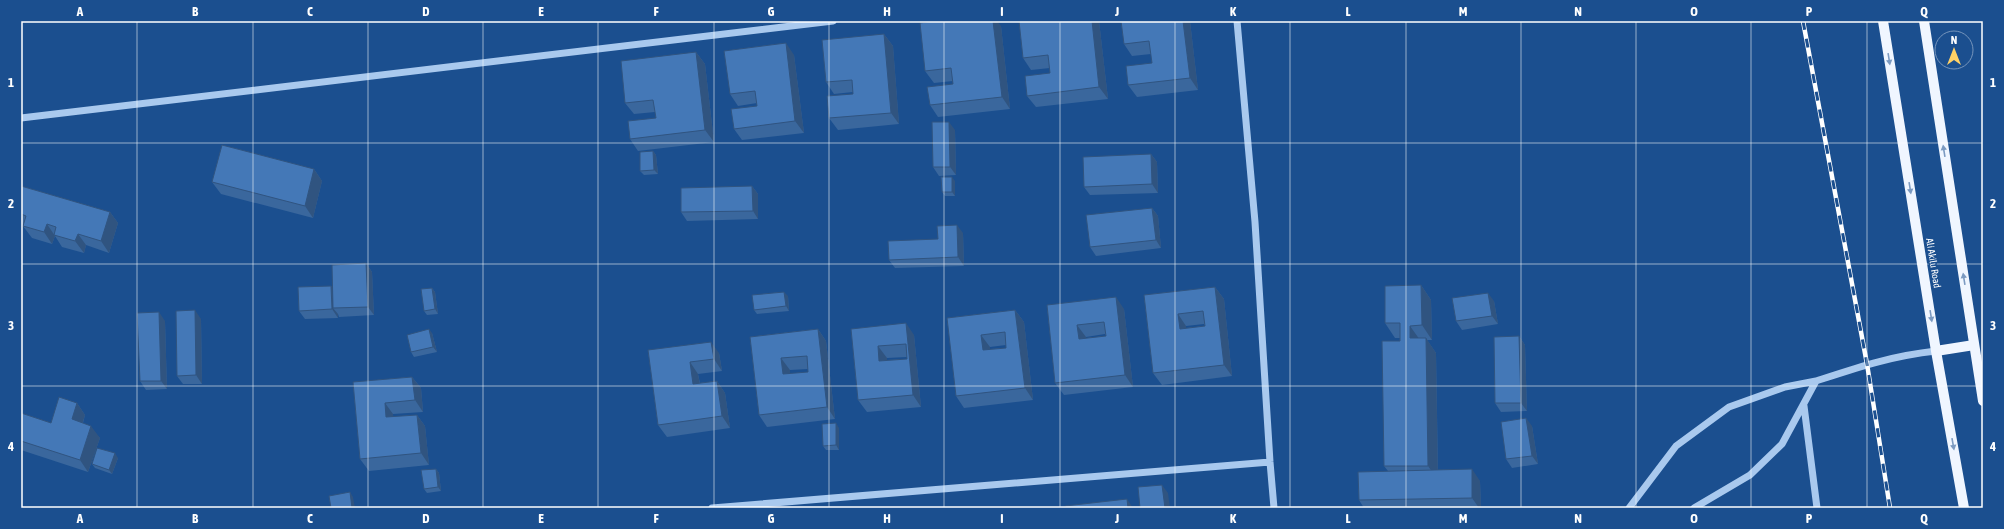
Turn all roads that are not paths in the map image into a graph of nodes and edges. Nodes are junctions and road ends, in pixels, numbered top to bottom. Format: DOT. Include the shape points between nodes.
graph roads {
  1 [pos="833,21"];
  2 [pos="1237,21"];
  3 [pos="1883,21"];
  4 [pos="1924,21"];
  5 [pos="21,118"];
  6 [pos="1974,345"];
  7 [pos="1936,351"];
  8 [pos="1816,381"];
  9 [pos="1983,401"];
  10 [pos="1804,406"];
  11 [pos="1270,462"];
  12 [pos="712,508"];
  13 [pos="1274,508"];
  14 [pos="1629,508"];
  15 [pos="1694,508"];
  16 [pos="1817,508"];
  17 [pos="1964,508"];
  1 -- 5 [label="street"];
  2 -- 11 [label="street" via="1255,222"];
  3 -- 7 [label="main road, Ali Akilu Road, one-way"];
  6 -- 4 [label="main road, one-way"];
  6 -- 7 [label="main road"];
  6 -- 9 [label="main road"];
  7 -- 8 [label="street" via="1877,361"];
  7 -- 17 [label="main road, Ali Akilu Road, one-way"];
  8 -- 10 [label="street"];
  8 -- 14 [label="street" via="1785,387 1729,407 1676,446"];
  10 -- 15 [label="street" via="1782,444 1750,475"];
  10 -- 16 [label="street"];
  11 -- 12 [label="street"];
  11 -- 13 [label="street"];
}
